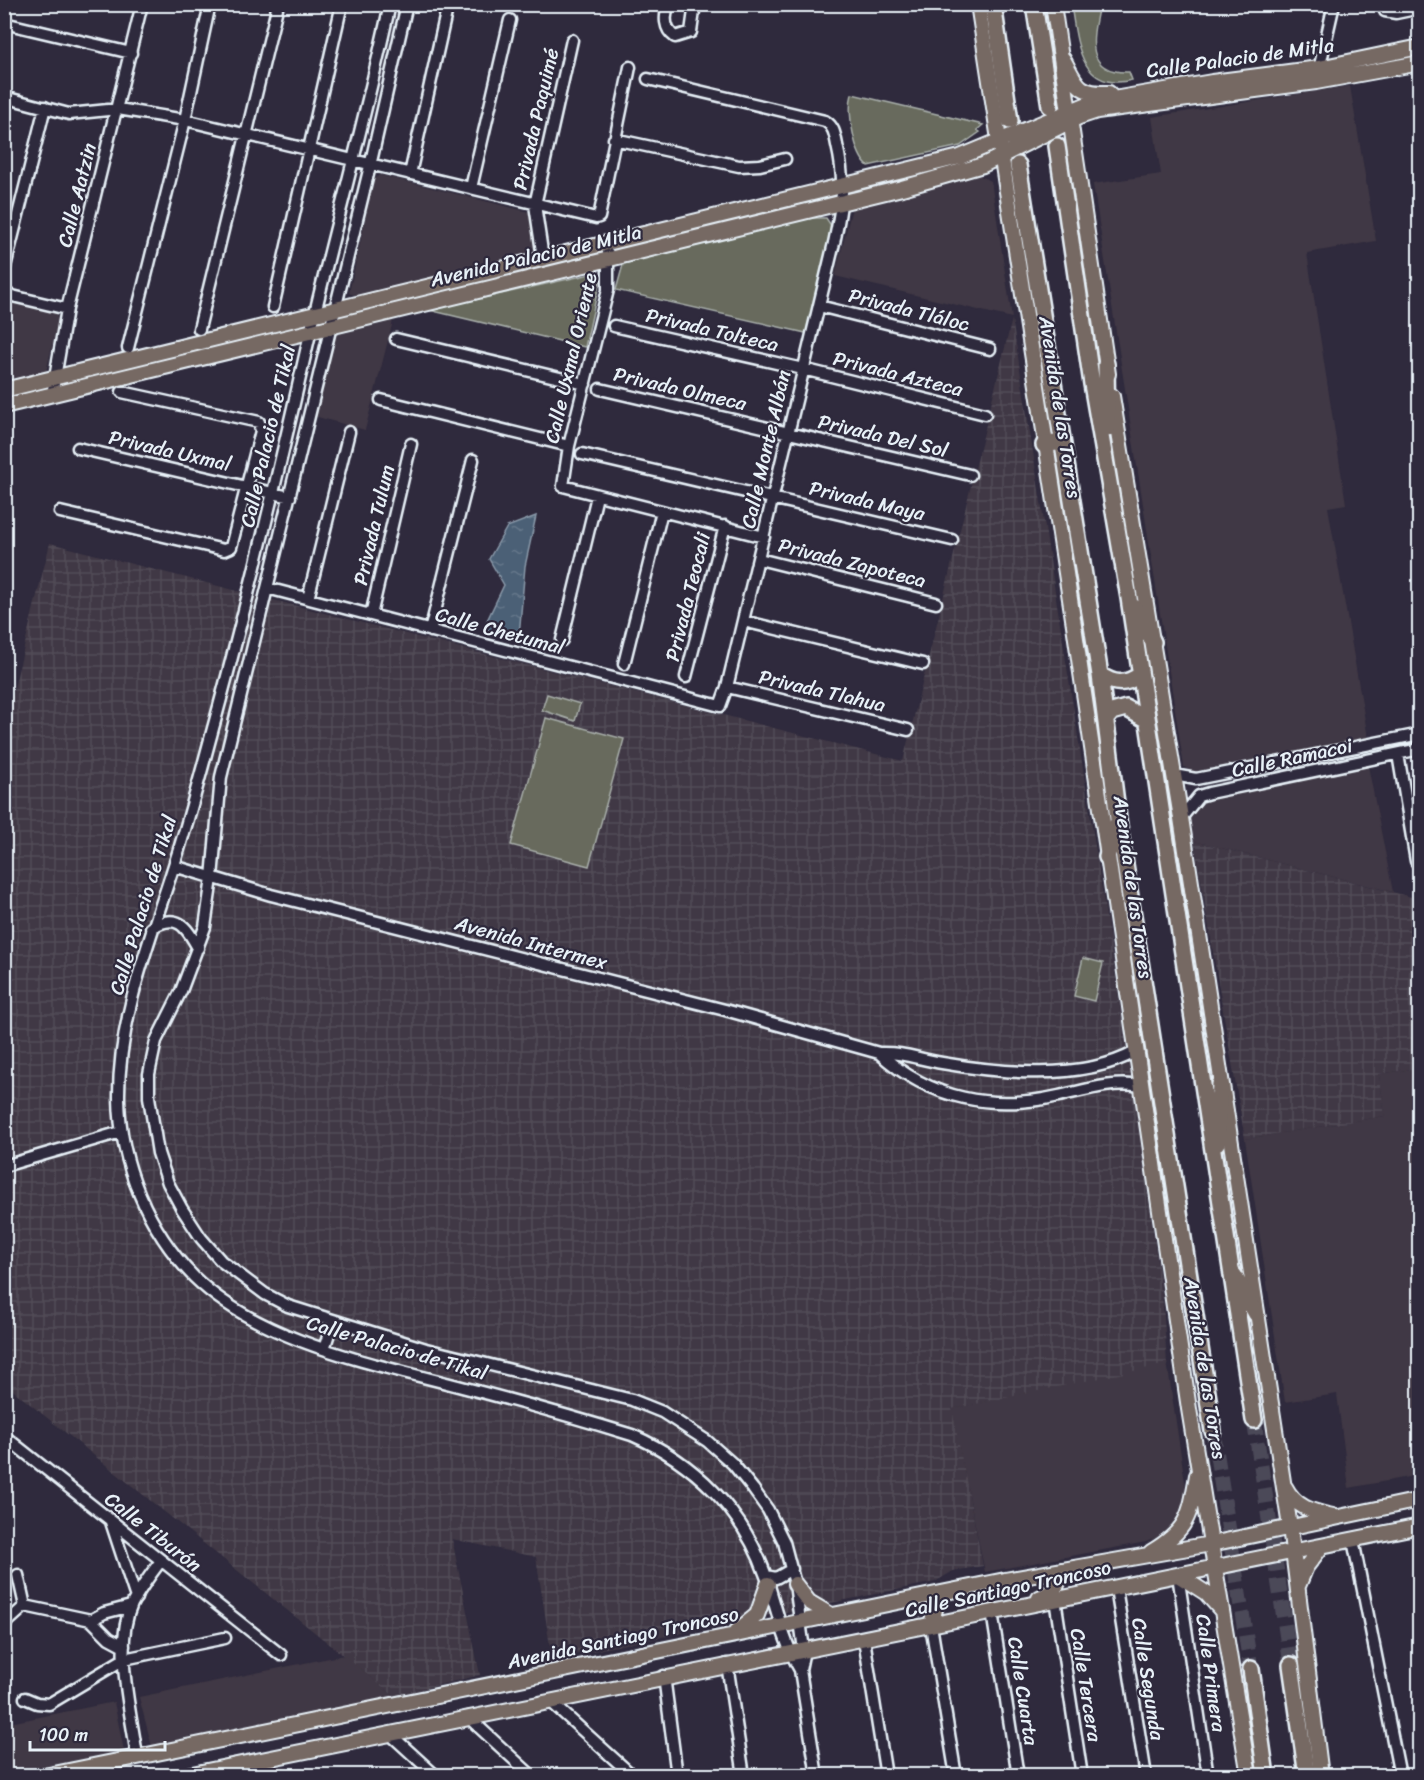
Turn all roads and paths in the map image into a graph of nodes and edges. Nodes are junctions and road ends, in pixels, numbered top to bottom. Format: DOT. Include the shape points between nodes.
graph roads {
  1 [pos="141,4"];
  2 [pos="210,4"];
  3 [pos="278,4"];
  4 [pos="342,4"];
  5 [pos="390,4"];
  6 [pos="407,4"];
  7 [pos="448,4"];
  8 [pos="669,4"];
  9 [pos="695,4"];
  10 [pos="978,4"];
  11 [pos="993,4"];
  12 [pos="1034,4"];
  13 [pos="1053,4"];
  14 [pos="1334,4"];
  15 [pos="1385,8"];
  16 [pos="1419,8"];
  17 [pos="510,20"];
  18 [pos="4,23"];
  19 [pos="572,40"];
  20 [pos="1419,46"];
  21 [pos="1058,50"];
  22 [pos="130,53"];
  23 [pos="1419,63"];
  24 [pos="630,67"];
  25 [pos="1318,75"];
  26 [pos="648,79"];
  27 [pos="1139,93"];
  28 [pos="4,97"];
  29 [pos="1050,106"];
  30 [pos="45,107"];
  31 [pos="118,108"];
  32 [pos="1068,117"];
  33 [pos="185,120"];
  34 [pos="1010,121"];
  35 [pos="245,135"];
  36 [pos="614,139"];
  37 [pos="998,141"];
  38 [pos="1057,146"];
  39 [pos="310,150"];
  40 [pos="1001,156"];
  41 [pos="785,159"];
  42 [pos="352,160"];
  43 [pos="1018,165"];
  44 [pos="370,166"];
  45 [pos="410,174"];
  46 [pos="844,185"];
  47 [pos="471,188"];
  48 [pos="843,201"];
  49 [pos="535,205"];
  50 [pos="606,244"];
  51 [pos="543,258"];
  52 [pos="608,260"];
  53 [pos="4,271"];
  54 [pos="4,294"];
  55 [pos="819,306"];
  56 [pos="273,307"];
  57 [pos="335,308"];
  58 [pos="67,309"];
  59 [pos="316,312"];
  60 [pos="614,326"];
  61 [pos="329,328"];
  62 [pos="199,329"];
  63 [pos="310,332"];
  64 [pos="396,339"];
  65 [pos="128,348"];
  66 [pos="990,349"];
  67 [pos="1106,364"];
  68 [pos="803,369"];
  69 [pos="55,378"];
  70 [pos="585,384"];
  71 [pos="600,389"];
  72 [pos="4,390"];
  73 [pos="122,392"];
  74 [pos="52,395"];
  75 [pos="381,400"];
  76 [pos="4,406"];
  77 [pos="985,414"];
  78 [pos="348,432"];
  79 [pos="787,432"];
  80 [pos="1061,442"];
  81 [pos="411,444"];
  82 [pos="1044,445"];
  83 [pos="569,446"];
  84 [pos="78,448"];
  85 [pos="582,454"];
  86 [pos="473,460"];
  87 [pos="1108,471"];
  88 [pos="970,476"];
  89 [pos="249,487"];
  90 [pos="273,492"];
  91 [pos="597,496"];
  92 [pos="290,497"];
  93 [pos="772,497"];
  94 [pos="662,511"];
  95 [pos="60,512"];
  96 [pos="725,526"];
  97 [pos="764,537"];
  98 [pos="952,540"];
  99 [pos="759,559"];
  100 [pos="267,588"];
  101 [pos="1129,598"];
  102 [pos="308,599"];
  103 [pos="936,603"];
  104 [pos="371,615"];
  105 [pos="744,621"];
  106 [pos="430,631"];
  107 [pos="562,640"];
  108 [pos="1153,642"];
  109 [pos="624,664"];
  110 [pos="923,664"];
  111 [pos="1100,675"];
  112 [pos="1140,675"];
  113 [pos="686,678"];
  114 [pos="727,687"];
  115 [pos="722,704"];
  116 [pos="1106,719"];
  117 [pos="1147,720"];
  118 [pos="908,730"];
  119 [pos="1419,734"];
  120 [pos="1419,749"];
  121 [pos="1398,754"];
  122 [pos="1174,775"];
  123 [pos="1196,779"];
  124 [pos="1199,796"];
  125 [pos="1181,818"];
  126 [pos="1118,819"];
  127 [pos="1107,857"];
  128 [pos="174,866"];
  129 [pos="1419,866"];
  130 [pos="212,878"];
  131 [pos="151,928"];
  132 [pos="198,948"];
  133 [pos="1135,1052"];
  134 [pos="879,1053"];
  135 [pos="1221,1084"];
  136 [pos="1140,1086"];
  137 [pos="121,1132"];
  138 [pos="4,1166"];
  139 [pos="1215,1172"];
  140 [pos="1229,1265"];
  141 [pos="1256,1314"];
  142 [pos="333,1321"];
  143 [pos="324,1349"];
  144 [pos="1254,1420"];
  145 [pos="1213,1431"];
  146 [pos="5,1436"];
  147 [pos="1198,1464"];
  148 [pos="1281,1479"];
  149 [pos="1419,1500"];
  150 [pos="1340,1518"];
  151 [pos="111,1522"];
  152 [pos="1419,1526"];
  153 [pos="1290,1527"];
  154 [pos="1353,1540"];
  155 [pos="1211,1544"];
  156 [pos="1322,1546"];
  157 [pos="1292,1552"];
  158 [pos="1142,1557"];
  159 [pos="160,1562"];
  160 [pos="1215,1568"];
  161 [pos="792,1569"];
  162 [pos="1061,1570"];
  163 [pos="18,1575"];
  164 [pos="1178,1575"];
  165 [pos="767,1580"];
  166 [pos="795,1584"];
  167 [pos="1116,1588"];
  168 [pos="1297,1591"];
  169 [pos="939,1594"];
  170 [pos="1055,1599"];
  171 [pos="134,1602"];
  172 [pos="25,1606"];
  173 [pos="1017,1606"];
  174 [pos="992,1612"];
  175 [pos="1223,1612"];
  176 [pos="831,1615"];
  177 [pos="91,1620"];
  178 [pos="799,1622"];
  179 [pos="4,1625"];
  180 [pos="782,1625"];
  181 [pos="931,1625"];
  182 [pos="730,1635"];
  183 [pos="225,1638"];
  184 [pos="864,1639"];
  185 [pos="124,1646"];
  186 [pos="797,1651"];
  187 [pos="281,1654"];
  188 [pos="124,1659"];
  189 [pos="727,1664"];
  190 [pos="1291,1665"];
  191 [pos="1251,1669"];
  192 [pos="664,1676"];
  193 [pos="25,1698"];
  194 [pos="550,1701"];
  195 [pos="468,1717"];
  196 [pos="390,1734"];
  197 [pos="137,1756"];
  198 [pos="44,1776"];
  199 [pos="182,1776"];
  200 [pos="436,1776"];
  201 [pos="532,1776"];
  202 [pos="633,1776"];
  203 [pos="677,1776"];
  204 [pos="744,1776"];
  205 [pos="817,1776"];
  206 [pos="886,1776"];
  207 [pos="956,1776"];
  208 [pos="1018,1776"];
  209 [pos="1082,1776"];
  210 [pos="1146,1776"];
  211 [pos="1208,1776"];
  212 [pos="1249,1776"];
  213 [pos="1266,1776"];
  214 [pos="1307,1776"];
  215 [pos="1321,1776"];
  216 [pos="1400,1776"];
  1 -- 22 [label="street, Calle Aatzin"];
  2 -- 33 [label="street"];
  3 -- 35 [label="street"];
  4 -- 39 [label="street"];
  5 -- 42 [label="street, Calle Palacio de Tikal"];
  6 -- 44 [label="street, Calle Palacio de Tikal"];
  7 -- 45 [label="street"];
  8 -- 9 [label="street" via="667,27 675,37 691,32"];
  10 -- 37 [label="main road, Avenida de las Torres"];
  11 -- 34 [label="highway"];
  12 -- 29 [label="highway"];
  13 -- 21 [label="main road"];
  14 -- 25 [label="street"];
  15 -- 16 [label="street" via="1396,13"];
  17 -- 47 [label="street"];
  18 -- 22 [label="street"];
  19 -- 49 [label="street, Privada Paquimé"];
  20 -- 25 [label="main road, Calle Palacio de Mitla"];
  21 -- 27 [label="main road" via="1078,87 1086,92"];
  21 -- 32 [label="main road"];
  22 -- 31 [label="street, Calle Aatzin"];
  23 -- 25 [label="main road, Calle Palacio de Mitla"];
  24 -- 36 [label="street"];
  25 -- 27 [label="main road, Calle Palacio de Mitla"];
  25 -- 32 [label="main road, Calle Palacio de Mitla"];
  26 -- 46 [label="street" via="825,121 835,134"];
  27 -- 32 [label="main road, Calle Palacio de Mitla"];
  28 -- 30 [label="street"];
  30 -- 31 [label="street" via="77,114"];
  30 -- 53 [label="street"];
  31 -- 33 [label="street"];
  31 -- 58 [label="street, Calle Aatzin"];
  32 -- 37 [label="main road, Avenida Palacio de Mitla"];
  32 -- 40 [label="main road, Avenida Palacio de Mitla"];
  32 -- 67 [label="main road"];
  33 -- 35 [label="street"];
  33 -- 65 [label="street"];
  35 -- 39 [label="street"];
  35 -- 62 [label="street"];
  36 -- 41 [label="street" via="740,165"];
  36 -- 49 [label="street" via="598,218"];
  37 -- 40 [label="main road, Avenida de las Torres"];
  37 -- 46 [label="main road, Avenida Palacio de Mitla" via="960,157"];
  38 -- 87 [label="highway, Avenida de las Torres"];
  39 -- 42 [label="street"];
  39 -- 56 [label="street"];
  40 -- 48 [label="main road, Avenida Palacio de Mitla" via="931,180"];
  40 -- 82 [label="main road, Avenida de las Torres"];
  42 -- 44 [label="street"];
  42 -- 59 [label="street, Calle Palacio de Tikal"];
  43 -- 80 [label="highway, Avenida de las Torres"];
  44 -- 45 [label="street"];
  44 -- 57 [label="street, Calle Palacio de Tikal"];
  45 -- 47 [label="street"];
  46 -- 48 [label="street"];
  46 -- 50 [label="main road, Avenida Palacio de Mitla"];
  47 -- 49 [label="street"];
  48 -- 52 [label="main road, Avenida Palacio de Mitla"];
  48 -- 55 [label="street, Calle Monte Albán"];
  49 -- 51 [label="street"];
  50 -- 51 [label="main road, Avenida Palacio de Mitla"];
  50 -- 52 [label="street, Calle Uxmal Oriente"];
  51 -- 57 [label="main road, Avenida Palacio de Mitla"];
  52 -- 61 [label="main road, Avenida Palacio de Mitla"];
  52 -- 70 [label="street, Calle Uxmal Oriente" via="608,290"];
  54 -- 58 [label="street"];
  55 -- 66 [label="street, Privada Tláloc"];
  55 -- 68 [label="street, Calle Monte Albán"];
  57 -- 59 [label="main road, Avenida Palacio de Mitla"];
  57 -- 61 [label="street, Calle Palacio de Tikal"];
  58 -- 69 [label="street, Calle Aatzin"];
  59 -- 63 [label="street, Calle Palacio de Tikal"];
  59 -- 69 [label="main road, Avenida Palacio de Mitla"];
  60 -- 68 [label="street, Privada Tolteca"];
  61 -- 63 [label="main road, Avenida Palacio de Mitla"];
  61 -- 92 [label="street, Calle Palacio de Tikal"];
  63 -- 74 [label="main road, Avenida Palacio de Mitla"];
  63 -- 90 [label="street, Calle Palacio de Tikal"];
  64 -- 70 [label="street"];
  67 -- 87 [label="highway"];
  67 -- 108 [label="main road"];
  68 -- 77 [label="street, Privada Azteca"];
  68 -- 79 [label="street, Calle Monte Albán"];
  69 -- 72 [label="main road, Avenida Palacio de Mitla"];
  69 -- 74 [label="street, Calle Aatzin"];
  70 -- 83 [label="street, Calle Uxmal Oriente"];
  71 -- 79 [label="street, Privada Olmeca"];
  73 -- 89 [label="street" via="256,420 261,431"];
  74 -- 76 [label="main road, Avenida Palacio de Mitla"];
  75 -- 83 [label="street"];
  78 -- 102 [label="street"];
  79 -- 88 [label="street, Privada Del Sol"];
  79 -- 93 [label="street, Calle Monte Albán"];
  80 -- 82 [label="highway"];
  80 -- 111 [label="highway, Avenida de las Torres"];
  81 -- 104 [label="street, Privada Tulum"];
  82 -- 127 [label="main road, Avenida de las Torres"];
  83 -- 91 [label="street, Calle Uxmal Oriente" via="562,480 565,488"];
  84 -- 89 [label="street, Privada Uxmal"];
  85 -- 93 [label="street, Privada Maya"];
  86 -- 106 [label="street"];
  87 -- 101 [label="highway, Avenida de las Torres"];
  89 -- 90 [label="street, Privada Uxmal"];
  89 -- 95 [label="street" via="227,550"];
  90 -- 92 [label="street, Privada Uxmal"];
  90 -- 128 [label="street, Calle Palacio de Tikal"];
  91 -- 94 [label="street"];
  91 -- 107 [label="street"];
  92 -- 100 [label="street, Calle Palacio de Tikal"];
  93 -- 97 [label="street, Calle Monte Albán"];
  93 -- 98 [label="street, Privada Maya"];
  94 -- 96 [label="street"];
  94 -- 109 [label="street"];
  96 -- 97 [label="street"];
  96 -- 113 [label="street, Privada Teocali"];
  97 -- 99 [label="street, Calle Monte Albán"];
  99 -- 103 [label="street, Privada Zapoteca"];
  99 -- 105 [label="street, Calle Monte Albán"];
  100 -- 102 [label="street, Calle Chetumal"];
  100 -- 130 [label="street, Calle Palacio de Tikal" via="221,777"];
  101 -- 108 [label="highway"];
  101 -- 112 [label="highway, Avenida de las Torres"];
  102 -- 104 [label="street, Calle Chetumal"];
  104 -- 106 [label="street, Calle Chetumal"];
  105 -- 110 [label="street"];
  105 -- 114 [label="street, Calle Monte Albán"];
  106 -- 115 [label="street, Calle Chetumal" via="715,706"];
  108 -- 122 [label="main road"];
  111 -- 112 [label="highway" via="1117,684"];
  111 -- 116 [label="highway, Avenida de las Torres"];
  112 -- 117 [label="highway, Avenida de las Torres"];
  114 -- 115 [label="street, Calle Monte Albán"];
  114 -- 118 [label="street, Privada Tlahua"];
  116 -- 117 [label="highway" via="1112,712 1126,708"];
  116 -- 126 [label="highway, Avenida de las Torres"];
  117 -- 139 [label="highway, Avenida de las Torres"];
  119 -- 123 [label="street, Calle Ramacoi"];
  120 -- 121 [label="street, Calle Ramacoi"];
  121 -- 124 [label="street, Calle Ramacoi"];
  121 -- 129 [label="street"];
  122 -- 123 [label="street, Calle Ramacoi"];
  122 -- 125 [label="main road"];
  123 -- 124 [label="street" via="1192,788"];
  124 -- 125 [label="street"];
  125 -- 135 [label="main road"];
  126 -- 127 [label="highway"];
  126 -- 145 [label="highway, Avenida de las Torres"];
  127 -- 133 [label="main road, Avenida de las Torres"];
  128 -- 130 [label="street, Avenida Intermex"];
  128 -- 131 [label="street, Calle Palacio de Tikal"];
  130 -- 132 [label="street, Calle Palacio de Tikal"];
  130 -- 134 [label="street, Avenida Intermex"];
  131 -- 132 [label="street" via="166,920 175,921 184,925"];
  131 -- 137 [label="street, Calle Palacio de Tikal" via="124,1038 119,1097"];
  132 -- 142 [label="street, Calle Palacio de Tikal" via="156,1041 150,1065 152,1121 168,1183 201,1238 221,1262 265,1294"];
  133 -- 134 [label="street, Avenida Intermex" via="1112,1064 1040,1072 971,1068 900,1052"];
  133 -- 136 [label="main road, Avenida de las Torres"];
  134 -- 136 [label="street, Avenida Intermex" via="894,1067 939,1090 987,1103 1014,1103 1118,1084"];
  135 -- 139 [label="highway"];
  135 -- 141 [label="main road"];
  136 -- 147 [label="main road, Avenida de las Torres"];
  137 -- 138 [label="street"];
  137 -- 143 [label="street, Calle Palacio de Tikal" via="148,1214 172,1252 192,1274 238,1311"];
  139 -- 140 [label="highway, Avenida de las Torres"];
  140 -- 141 [label="highway"];
  140 -- 144 [label="highway, Avenida de las Torres"];
  141 -- 148 [label="main road"];
  142 -- 143 [label="street"];
  142 -- 161 [label="street, Calle Palacio de Tikal" via="426,1349 632,1400 669,1416 707,1440 733,1464 768,1510"];
  143 -- 165 [label="street, Calle Palacio de Tikal" via="578,1419 658,1446 700,1478 733,1512 750,1536"];
  146 -- 151 [label="street, Calle Tiburón"];
  147 -- 155 [label="main road, Avenida de las Torres"];
  147 -- 158 [label="main road" via="1189,1517 1165,1543"];
  148 -- 150 [label="main road" via="1296,1503"];
  148 -- 153 [label="main road"];
  149 -- 150 [label="main road"];
  150 -- 153 [label="main road"];
  151 -- 159 [label="street, Calle Tiburón"];
  151 -- 171 [label="street"];
  152 -- 154 [label="main road"];
  153 -- 155 [label="main road"];
  153 -- 157 [label="main road"];
  154 -- 156 [label="main road"];
  154 -- 216 [label="street"];
  155 -- 158 [label="main road, Avenida Santiago Troncoso"];
  155 -- 160 [label="main road, Avenida de las Torres"];
  156 -- 157 [label="main road"];
  156 -- 168 [label="main road" via="1306,1567"];
  157 -- 160 [label="main road, Calle Santiago Troncoso"];
  157 -- 168 [label="main road"];
  158 -- 162 [label="main road, Avenida Santiago Troncoso"];
  159 -- 171 [label="street"];
  159 -- 187 [label="street, Calle Tiburón"];
  160 -- 164 [label="main road, Calle Santiago Troncoso"];
  160 -- 175 [label="main road, Avenida de las Torres"];
  161 -- 165 [label="street"];
  161 -- 166 [label="street, Calle Palacio de Tikal"];
  162 -- 169 [label="main road, Avenida Santiago Troncoso"];
  162 -- 173 [label="main road" via="1061,1580 1055,1589"];
  163 -- 172 [label="street"];
  164 -- 167 [label="main road, Calle Santiago Troncoso"];
  164 -- 175 [label="main road" via="1206,1593"];
  164 -- 211 [label="street, Calle Primera"];
  165 -- 180 [label="street, Calle Palacio de Tikal"];
  165 -- 182 [label="main road" via="757,1615"];
  166 -- 176 [label="main road" via="809,1602"];
  166 -- 178 [label="street, Calle Palacio de Tikal"];
  167 -- 170 [label="main road, Calle Santiago Troncoso"];
  167 -- 210 [label="street, Calle Segunda"];
  168 -- 215 [label="main road"];
  169 -- 176 [label="main road, Avenida Santiago Troncoso"];
  169 -- 181 [label="main road"];
  170 -- 173 [label="main road, Calle Santiago Troncoso"];
  170 -- 209 [label="street, Calle Tercera"];
  171 -- 177 [label="street"];
  171 -- 185 [label="street"];
  172 -- 177 [label="street"];
  172 -- 179 [label="street"];
  173 -- 174 [label="main road, Calle Santiago Troncoso"];
  174 -- 181 [label="main road, Calle Santiago Troncoso"];
  174 -- 208 [label="street, Calle Cuarta"];
  175 -- 212 [label="main road, Avenida de las Torres"];
  176 -- 178 [label="main road, Avenida Santiago Troncoso"];
  177 -- 185 [label="street"];
  178 -- 180 [label="main road, Avenida Santiago Troncoso"];
  178 -- 186 [label="street, Calle Palacio de Tikal"];
  180 -- 182 [label="main road, Avenida Santiago Troncoso"];
  180 -- 186 [label="street, Calle Palacio de Tikal"];
  181 -- 184 [label="main road, Calle Santiago Troncoso"];
  181 -- 207 [label="street"];
  182 -- 197 [label="main road, Avenida Santiago Troncoso"];
  183 -- 188 [label="street"];
  184 -- 186 [label="main road, Calle Santiago Troncoso"];
  184 -- 206 [label="street"];
  185 -- 188 [label="street"];
  186 -- 189 [label="main road"];
  186 -- 205 [label="street"];
  188 -- 193 [label="street" via="60,1700 49,1704"];
  188 -- 197 [label="street"];
  189 -- 192 [label="main road"];
  189 -- 204 [label="street"];
  190 -- 214 [label="highway"];
  191 -- 213 [label="highway"];
  192 -- 194 [label="main road"];
  192 -- 203 [label="street"];
  194 -- 195 [label="main road"];
  194 -- 202 [label="street"];
  195 -- 196 [label="main road"];
  195 -- 201 [label="street"];
  196 -- 199 [label="main road"];
  196 -- 200 [label="street"];
  197 -- 198 [label="main road, Avenida Santiago Troncoso"];
}
